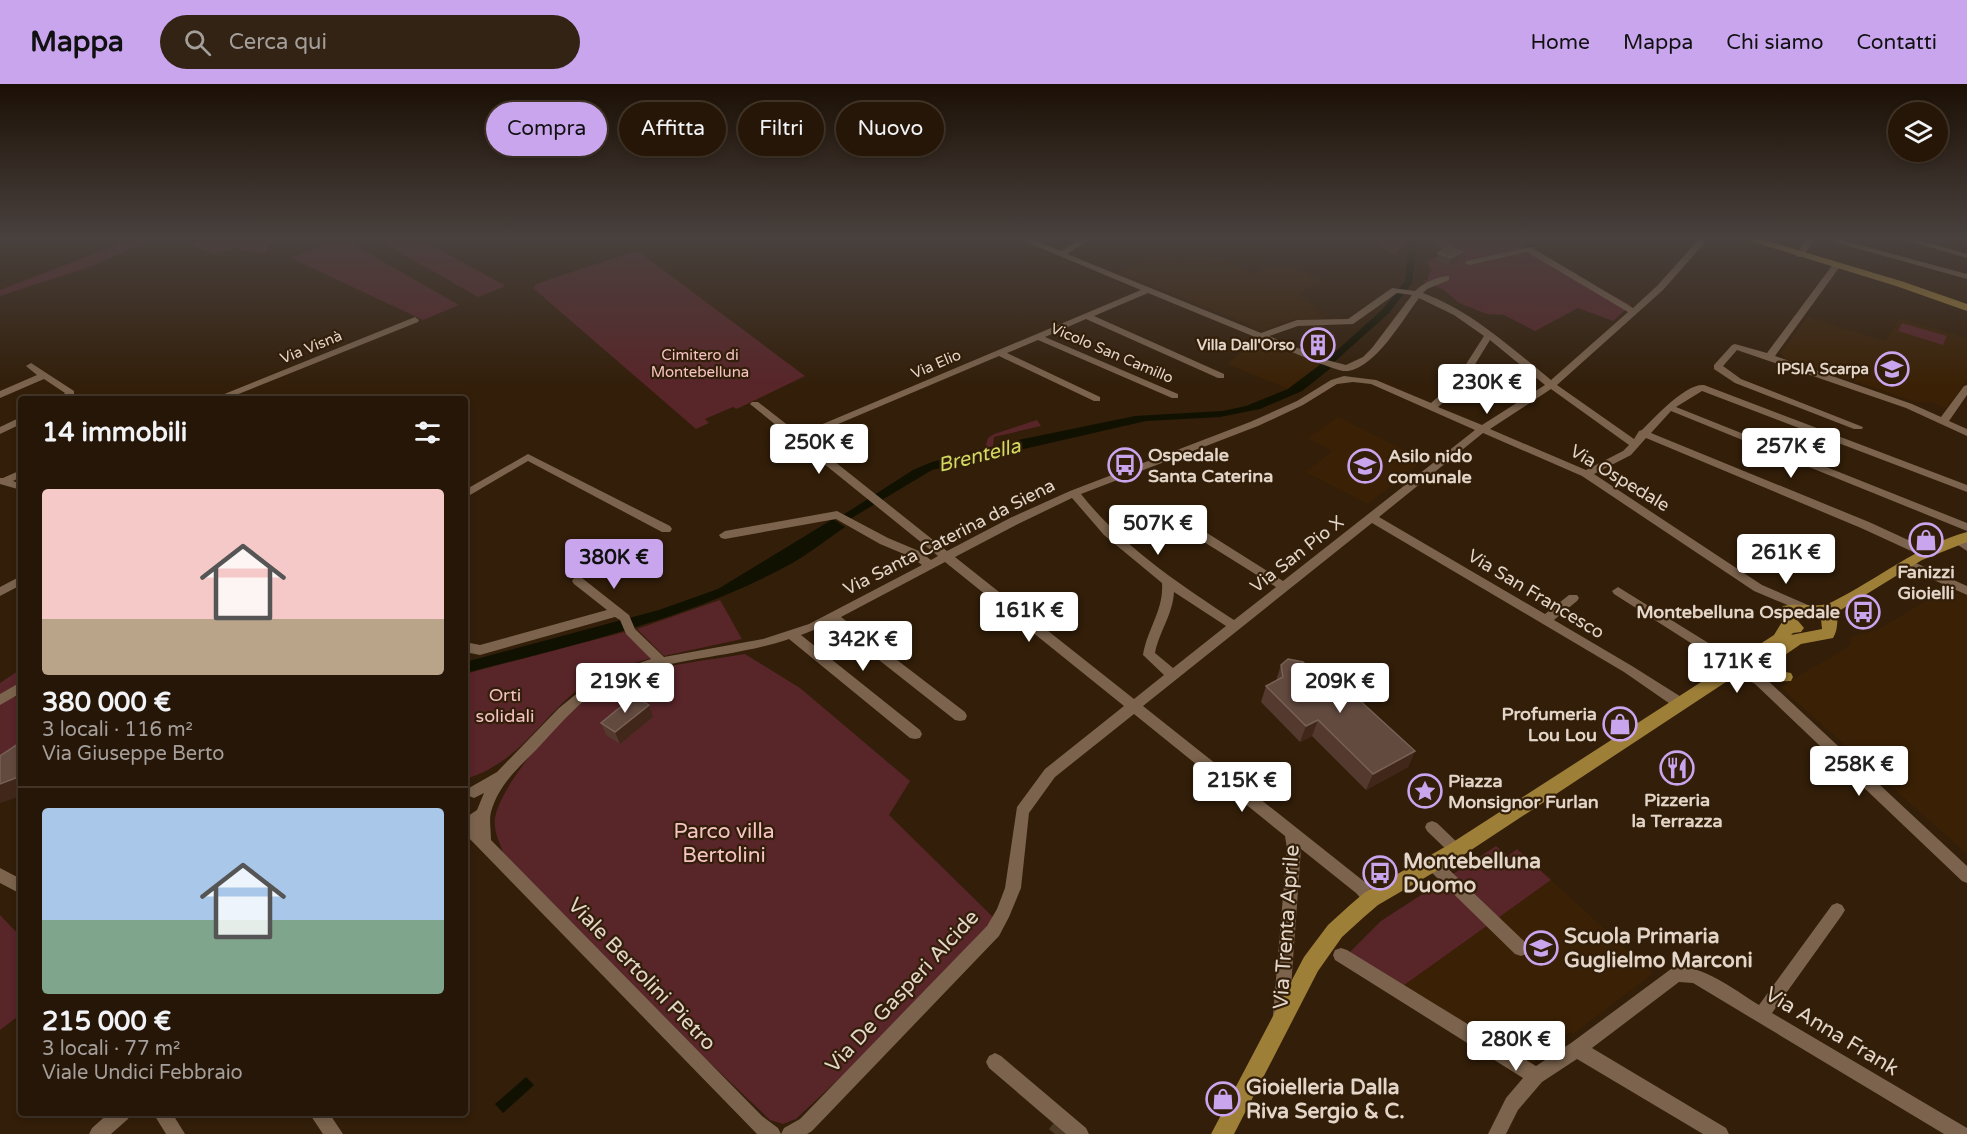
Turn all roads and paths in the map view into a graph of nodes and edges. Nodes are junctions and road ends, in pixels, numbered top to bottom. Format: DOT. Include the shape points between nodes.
graph roads {
  1 [pos="1144,288"];
  2 [pos="1423,288"];
  3 [pos="1597,288"];
  4 [pos="1658,288"];
  5 [pos="1820,288"];
  6 [pos="1911,288"];
  7 [pos="1149,290"];
  8 [pos="1417,294"];
  9 [pos="1967,308"];
  10 [pos="1635,312"];
  11 [pos="1086,316"];
  12 [pos="415,320"];
  13 [pos="1490,334"];
  14 [pos="1262,336"];
  15 [pos="1038,337"];
  16 [pos="999,354"];
  17 [pos="1769,357"];
  18 [pos="1366,359"];
  19 [pos="31,366"];
  20 [pos="1342,369"];
  21 [pos="44,375"];
  22 [pos="1221,376"];
  23 [pos="1358,376"];
  24 [pos="1551,385"];
  25 [pos="1327,386"];
  26 [pos="1967,388"];
  27 [pos="0,395"];
  28 [pos="67,396"];
  29 [pos="225,396"];
  30 [pos="1175,396"];
  31 [pos="1097,399"];
  32 [pos="754,404"];
  33 [pos="1432,407"];
  34 [pos="1670,407"];
  35 [pos="18,422"];
  36 [pos="1943,422"];
  37 [pos="1858,427"];
  38 [pos="1483,429"];
  39 [pos="0,431"];
  40 [pos="1643,433"];
  41 [pos="1967,433"];
  42 [pos="797,438"];
  43 [pos="1634,444"];
  44 [pos="1586,474"];
  45 [pos="1967,489"];
  46 [pos="468,493"];
  47 [pos="1074,493"];
  48 [pos="1372,518"];
  49 [pos="1967,527"];
  50 [pos="666,529"];
  51 [pos="1192,529"];
  52 [pos="725,535"];
  53 [pos="1964,542"];
  54 [pos="1926,554"];
  55 [pos="944,557"];
  56 [pos="1907,563"];
  57 [pos="930,565"];
  58 [pos="578,581"];
  59 [pos="18,582"];
  60 [pos="1168,582"];
  61 [pos="1284,587"];
  62 [pos="1758,588"];
  63 [pos="1618,591"];
  64 [pos="1967,591"];
  65 [pos="0,592"];
  66 [pos="1573,598"];
  67 [pos="1808,609"];
  68 [pos="1831,615"];
  69 [pos="834,618"];
  70 [pos="1788,618"];
  71 [pos="624,620"];
  72 [pos="1545,621"];
  73 [pos="1235,626"];
  74 [pos="792,635"];
  75 [pos="1816,636"];
  76 [pos="468,648"];
  77 [pos="662,662"];
  78 [pos="1763,662"];
  79 [pos="1741,668"];
  80 [pos="1173,675"];
  81 [pos="1785,677"];
  82 [pos="18,689"];
  83 [pos="1774,695"];
  84 [pos="0,700"];
  85 [pos="1681,704"];
  86 [pos="1133,706"];
  87 [pos="960,716"];
  88 [pos="915,734"];
  89 [pos="504,773"];
  90 [pos="469,792"];
  91 [pos="485,808"];
  92 [pos="468,823"];
  93 [pos="1432,827"];
  94 [pos="468,829"];
  95 [pos="1292,834"];
  96 [pos="484,842"];
  97 [pos="1456,850"];
  98 [pos="1433,864"];
  99 [pos="0,875"];
  100 [pos="1967,876"];
  101 [pos="18,885"];
  102 [pos="1371,899"];
  103 [pos="1837,910"];
  104 [pos="1521,949"];
  105 [pos="1341,956"];
  106 [pos="1761,1015"];
  107 [pos="1281,1020"];
  108 [pos="1577,1049"];
  109 [pos="995,1062"];
  110 [pos="1536,1076"];
  111 [pos="119,1116"];
  112 [pos="164,1116"];
  113 [pos="320,1116"];
  114 [pos="758,1128"];
  115 [pos="796,1132"];
  116 [pos="98,1134"];
  117 [pos="176,1134"];
  118 [pos="334,1134"];
  119 [pos="772,1134"];
  120 [pos="1080,1134"];
  121 [pos="1222,1134"];
  122 [pos="1497,1134"];
  123 [pos="1720,1134"];
  124 [pos="1960,1134"];
  1 -- 7 [label="street"];
  2 -- 8 [label="street"];
  3 -- 10 [label="street"];
  4 -- 10 [label="street, Via San Pio X"];
  5 -- 17 [label="street"];
  6 -- 9 [label="main road"];
  7 -- 11 [label="street, Via Elio"];
  7 -- 14 [label="street"];
  8 -- 13 [label="street"];
  8 -- 14 [label="street" via="1392,291 1350,322 1297,323"];
  8 -- 18 [label="street"];
  10 -- 24 [label="street, Via San Pio X"];
  11 -- 15 [label="street, Via Elio"];
  11 -- 22 [label="street"];
  12 -- 29 [label="street, Via Visnà"];
  13 -- 24 [label="street"];
  13 -- 33 [label="street" via="1458,385"];
  14 -- 20 [label="street"];
  15 -- 16 [label="street, Via Elio"];
  15 -- 30 [label="street, Vicolo San Camillo"];
  16 -- 31 [label="street"];
  16 -- 42 [label="street, Via Elio"];
  17 -- 36 [label="street" via="1909,406"];
  17 -- 37 [label="street" via="1735,347 1717,367 1738,381"];
  18 -- 20 [label="street"];
  18 -- 23 [label="street"];
  19 -- 21 [label="street"];
  20 -- 23 [label="street" via="1345,378"];
  20 -- 25 [label="street, Via Santa Caterina da Siena"];
  21 -- 27 [label="street"];
  21 -- 28 [label="street" via="71,393"];
  23 -- 25 [label="street, Via Santa Caterina da Siena"];
  23 -- 33 [label="street, Via Ospedale"];
  24 -- 38 [label="street, Via San Pio X"];
  24 -- 43 [label="street"];
  25 -- 47 [label="street, Via Santa Caterina da Siena" via="1254,424"];
  26 -- 36 [label="street"];
  32 -- 42 [label="street"];
  33 -- 38 [label="street, Via Ospedale"];
  34 -- 40 [label="street"];
  34 -- 45 [label="street" via="1701,387"];
  34 -- 49 [label="street"];
  35 -- 39 [label="street"];
  36 -- 41 [label="street"];
  38 -- 44 [label="street, Via Ospedale"];
  38 -- 48 [label="street, Via San Pio X"];
  40 -- 43 [label="street"];
  40 -- 54 [label="street"];
  42 -- 55 [label="street"];
  43 -- 44 [label="street" via="1617,459"];
  44 -- 62 [label="street, Via Ospedale"];
  46 -- 50 [label="street" via="528,457"];
  47 -- 55 [label="street, Via Santa Caterina da Siena"];
  47 -- 60 [label="street" via="1111,539"];
  48 -- 61 [label="street, Via San Pio X"];
  48 -- 72 [label="street, Via San Francesco"];
  51 -- 61 [label="street"];
  52 -- 57 [label="street" via="839,515"];
  53 -- 54 [label="main road"];
  54 -- 56 [label="main road"];
  55 -- 57 [label="street, Via Santa Caterina da Siena"];
  55 -- 86 [label="street"];
  56 -- 64 [label="street"];
  56 -- 68 [label="main road"];
  57 -- 69 [label="street, Via Santa Caterina da Siena"];
  58 -- 71 [label="street"];
  59 -- 65 [label="street"];
  60 -- 73 [label="street"];
  60 -- 80 [label="street" via="1164,620 1149,656"];
  61 -- 73 [label="street, Via San Pio X"];
  62 -- 67 [label="street, Via Ospedale"];
  62 -- 70 [label="street"];
  63 -- 79 [label="street"];
  66 -- 72 [label="street"];
  67 -- 68 [label="main road"];
  67 -- 70 [label="main road" via="1792,608"];
  68 -- 75 [label="main road" via="1831,630"];
  69 -- 74 [label="street, Via Santa Caterina da Siena"];
  69 -- 87 [label="street"];
  70 -- 75 [label="main road" via="1800,631"];
  70 -- 79 [label="main road" via="1784,635"];
  71 -- 76 [label="street" via="480,650"];
  71 -- 77 [label="street"];
  72 -- 85 [label="street, Via San Francesco"];
  73 -- 80 [label="street, Via San Pio X"];
  74 -- 77 [label="street, Via Santa Caterina da Siena"];
  74 -- 88 [label="street"];
  75 -- 78 [label="main road" via="1797,639"];
  77 -- 89 [label="street, Via Santa Caterina da Siena" via="628,670 585,694"];
  78 -- 79 [label="main road"];
  78 -- 81 [label="main road" via="1760,666 1769,676"];
  79 -- 83 [label="street"];
  79 -- 85 [label="main road, Via Trenta Aprile"];
  80 -- 86 [label="street, Via San Pio X"];
  81 -- 83 [label="street" via="1768,685"];
  82 -- 84 [label="street"];
  83 -- 100 [label="street"];
  85 -- 97 [label="main road, Via Trenta Aprile"];
  86 -- 95 [label="street"];
  86 -- 115 [label="street, Via De Gasperi Alcide" via="1050,773 1028,800 1018,823 1009,900 986,939"];
  89 -- 90 [label="street, Via Santa Caterina da Siena"];
  89 -- 91 [label="street, Via Santa Caterina da Siena"];
  90 -- 91 [label="street" via="483,795"];
  91 -- 92 [label="street"];
  91 -- 96 [label="street"];
  93 -- 97 [label="street"];
  94 -- 96 [label="street, Viale Bertolini Pietro"];
  95 -- 102 [label="street"];
  95 -- 107 [label="street, Via Trenta Aprile"];
  96 -- 114 [label="street, Viale Bertolini Pietro"];
  97 -- 98 [label="main road, Via Trenta Aprile"];
  98 -- 102 [label="main road, Via Trenta Aprile"];
  98 -- 104 [label="street"];
  99 -- 101 [label="street"];
  102 -- 107 [label="main road, Via Trenta Aprile" via="1322,948"];
  103 -- 106 [label="street"];
  105 -- 110 [label="street"];
  106 -- 108 [label="street, Via Anna Frank" via="1695,976 1677,974"];
  106 -- 124 [label="street, Via Anna Frank"];
  107 -- 121 [label="main road, Via Trenta Aprile"];
  108 -- 110 [label="street"];
  108 -- 123 [label="street"];
  109 -- 120 [label="street"];
  110 -- 122 [label="street" via="1512,1104"];
  111 -- 116 [label="street"];
  112 -- 117 [label="street"];
  113 -- 118 [label="street"];
  114 -- 119 [label="street, Viale Bertolini Pietro"];
}
